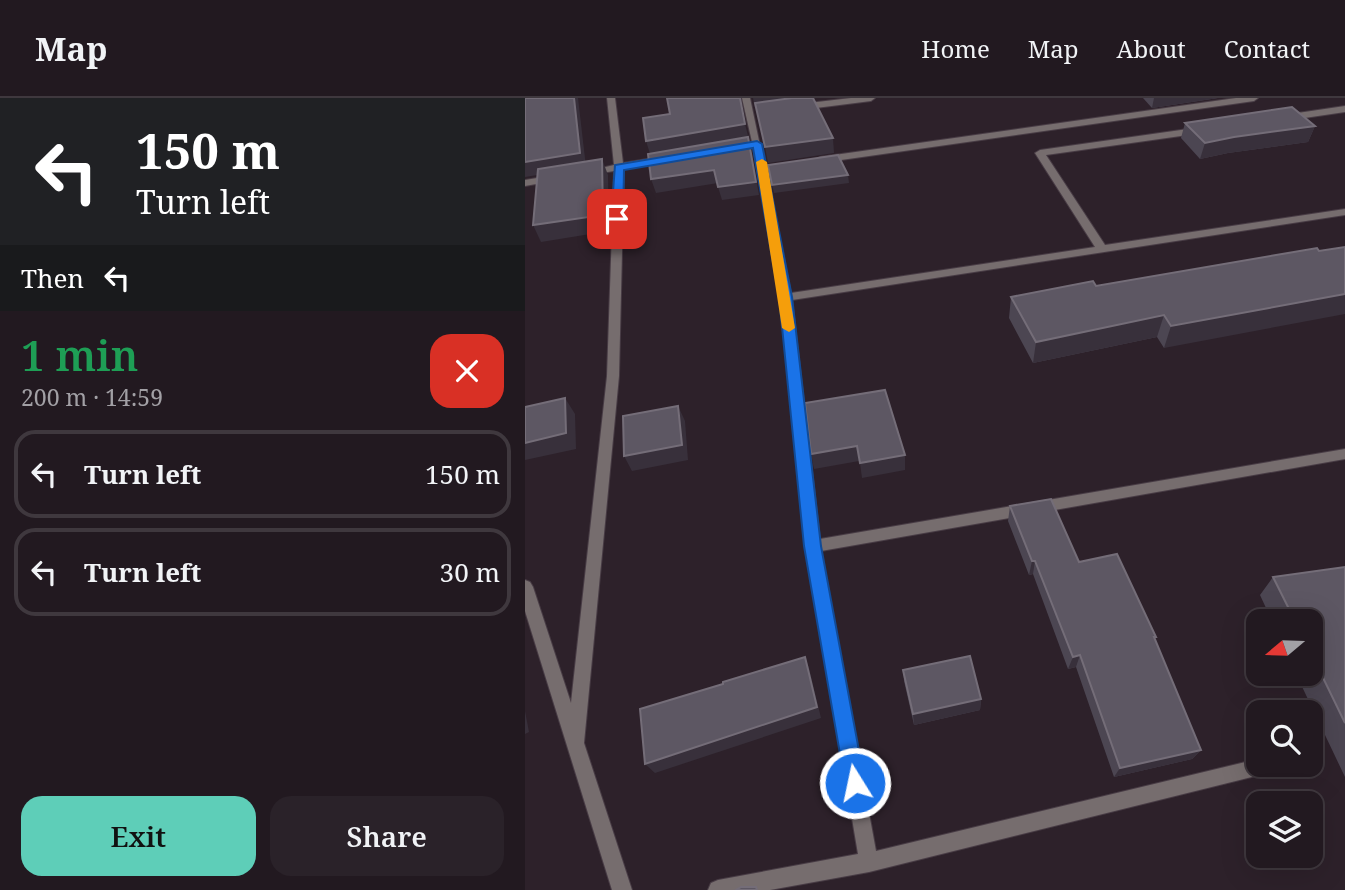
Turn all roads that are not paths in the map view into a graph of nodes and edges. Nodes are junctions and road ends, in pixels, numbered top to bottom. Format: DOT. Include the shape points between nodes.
graph roads {
  1 [pos="611,98"];
  2 [pos="746,98"];
  3 [pos="871,98"];
  4 [pos="1254,98"];
  5 [pos="790,108"];
  6 [pos="1345,109"];
  7 [pos="763,112"];
  8 [pos="750,114"];
  9 [pos="1279,118"];
  10 [pos="1212,128"];
  11 [pos="682,157"];
  12 [pos="804,163"];
  13 [pos="619,167"];
  14 [pos="579,174"];
  15 [pos="565,176"];
  16 [pos="525,183"];
  17 [pos="1345,212"];
  18 [pos="1102,249"];
  19 [pos="786,297"];
  20 [pos="1345,454"];
  21 [pos="813,546"];
  22 [pos="525,587"];
  23 [pos="575,742"];
  24 [pos="1246,771"];
  25 [pos="869,862"];
  26 [pos="622,890"];
  27 [pos="717,890"];
  1 -- 13 [label="street"];
  2 -- 8 [label="street"];
  3 -- 5 [label="street"];
  4 -- 12 [label="street"];
  6 -- 9 [label="street"];
  7 -- 8 [label="street"];
  8 -- 19 [label="street" via="751,145 770,168"];
  10 -- 18 [label="street" via="1039,153"];
  11 -- 13 [label="street"];
  13 -- 14 [label="street"];
  13 -- 23 [label="street" via="613,376"];
  15 -- 16 [label="street"];
  17 -- 18 [label="street"];
  18 -- 19 [label="street"];
  19 -- 21 [label="street"];
  20 -- 21 [label="street"];
  21 -- 25 [label="street"];
  22 -- 23 [label="street"];
  23 -- 26 [label="street"];
  24 -- 25 [label="street"];
  25 -- 27 [label="street"];
}
